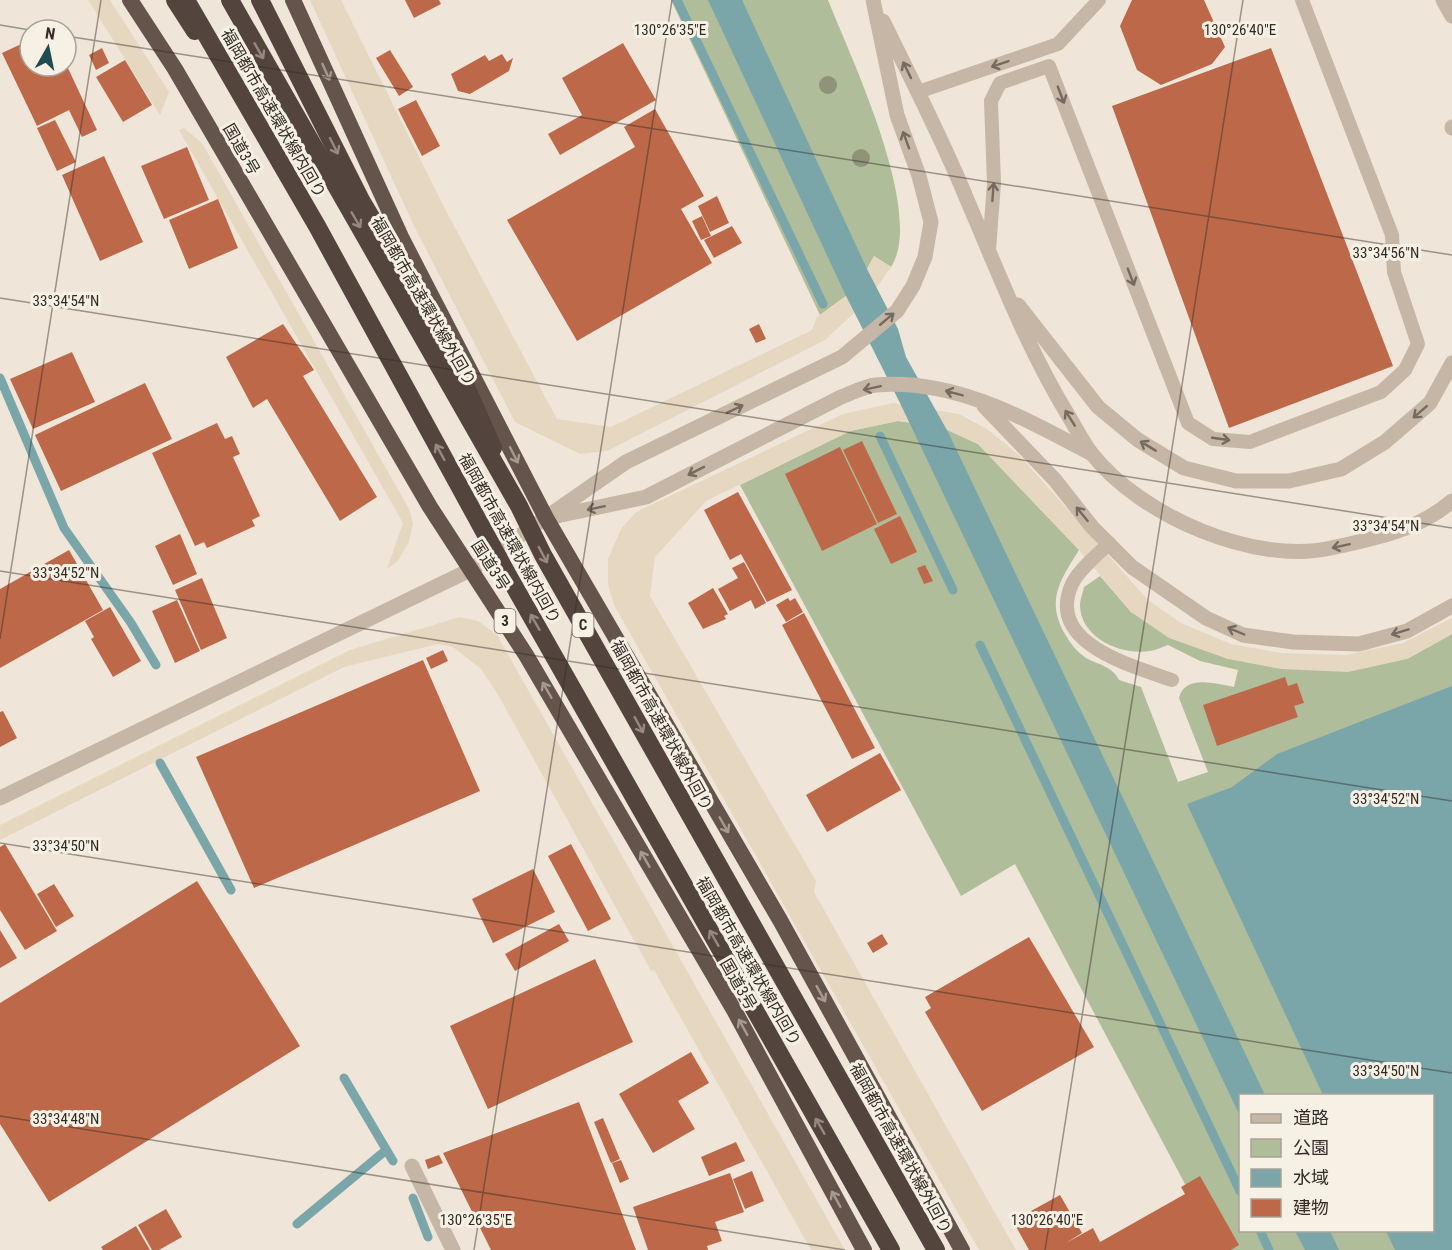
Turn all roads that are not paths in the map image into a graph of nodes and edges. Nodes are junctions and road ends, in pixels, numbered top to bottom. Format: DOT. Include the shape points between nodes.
graph roads {
  1 [pos="130,0"];
  2 [pos="175,0"];
  3 [pos="186,0"];
  4 [pos="230,0"];
  5 [pos="260,0"];
  6 [pos="293,0"];
  7 [pos="873,0"];
  8 [pos="1099,0"];
  9 [pos="1302,0"];
  10 [pos="1444,0"];
  11 [pos="1452,14"];
  12 [pos="918,92"];
  13 [pos="317,226"];
  14 [pos="989,250"];
  15 [pos="1005,291"];
  16 [pos="1452,363"];
  17 [pos="977,399"];
  18 [pos="1092,454"];
  19 [pos="1452,501"];
  20 [pos="519,506"];
  21 [pos="546,518"];
  22 [pos="1109,543"];
  23 [pos="472,569"];
  24 [pos="1452,606"];
  25 [pos="1172,680"];
  26 [pos="0,798"];
  27 [pos="412,1166"];
  28 [pos="453,1250"];
  29 [pos="864,1250"];
  30 [pos="891,1250"];
  31 [pos="936,1250"];
  32 [pos="962,1250"];
  1 -- 23 [label="highway, 国道3号 / 3" via="175,69 430,507"];
  2 -- 13 [label="highway, bridge"];
  3 -- 13 [label="highway, 福岡都市高速環状線内回り, bridge"];
  4 -- 20 [label="highway, 福岡都市高速環状線外回り / C, one-way, bridge"];
  5 -- 20 [label="highway, one-way, bridge" via="362,202 446,342"];
  6 -- 21 [label="highway, one-way" via="402,239"];
  12 -- 7 [label="street, one-way"];
  21 -- 7 [label="street, one-way" via="626,462 842,357 897,311 914,286 925,257 931,222 920,176 897,115"];
  8 -- 12 [label="lane, one-way" via="1058,44"];
  14 -- 9 [label="lane, one-way" via="994,183 991,101 1000,83 1050,66 1188,423 1213,439 1250,442 1381,392 1405,370 1418,344 1394,272 1392,235"];
  10 -- 11 [label="street"];
  12 -- 14 [label="street"];
  30 -- 13 [label="highway, 福岡都市高速環状線内回り, one-way, bridge" via="509,577"];
  14 -- 15 [label="street"];
  16 -- 15 [label="street, one-way" via="1430,403 1385,442 1341,469 1288,481 1236,481 1184,468 1138,440 1098,407"];
  18 -- 15 [label="street, one-way" via="1042,373"];
  17 -- 18 [label="street"];
  17 -- 21 [label="street, one-way" via="930,387 875,385 841,397 646,497"];
  22 -- 17 [label="street, one-way"];
  19 -- 18 [label="street, one-way" via="1435,516 1379,538 1306,553 1257,549 1176,521 1122,484"];
  20 -- 31 [label="highway, 福岡都市高速環状線外回り / C, one-way, bridge" via="543,555"];
  21 -- 23 [label="street"];
  21 -- 32 [label="highway, one-way" via="780,920"];
  24 -- 22 [label="street, one-way" via="1407,631 1359,644 1293,642 1243,635 1206,618 1132,567"];
  22 -- 25 [label="lane" via="1072,583 1067,605 1071,620 1078,635 1092,648"];
  23 -- 26 [label="street"];
  29 -- 23 [label="highway, 国道3号 / 3, one-way" via="734,1010"];
  27 -- 28 [label="street"];
}
